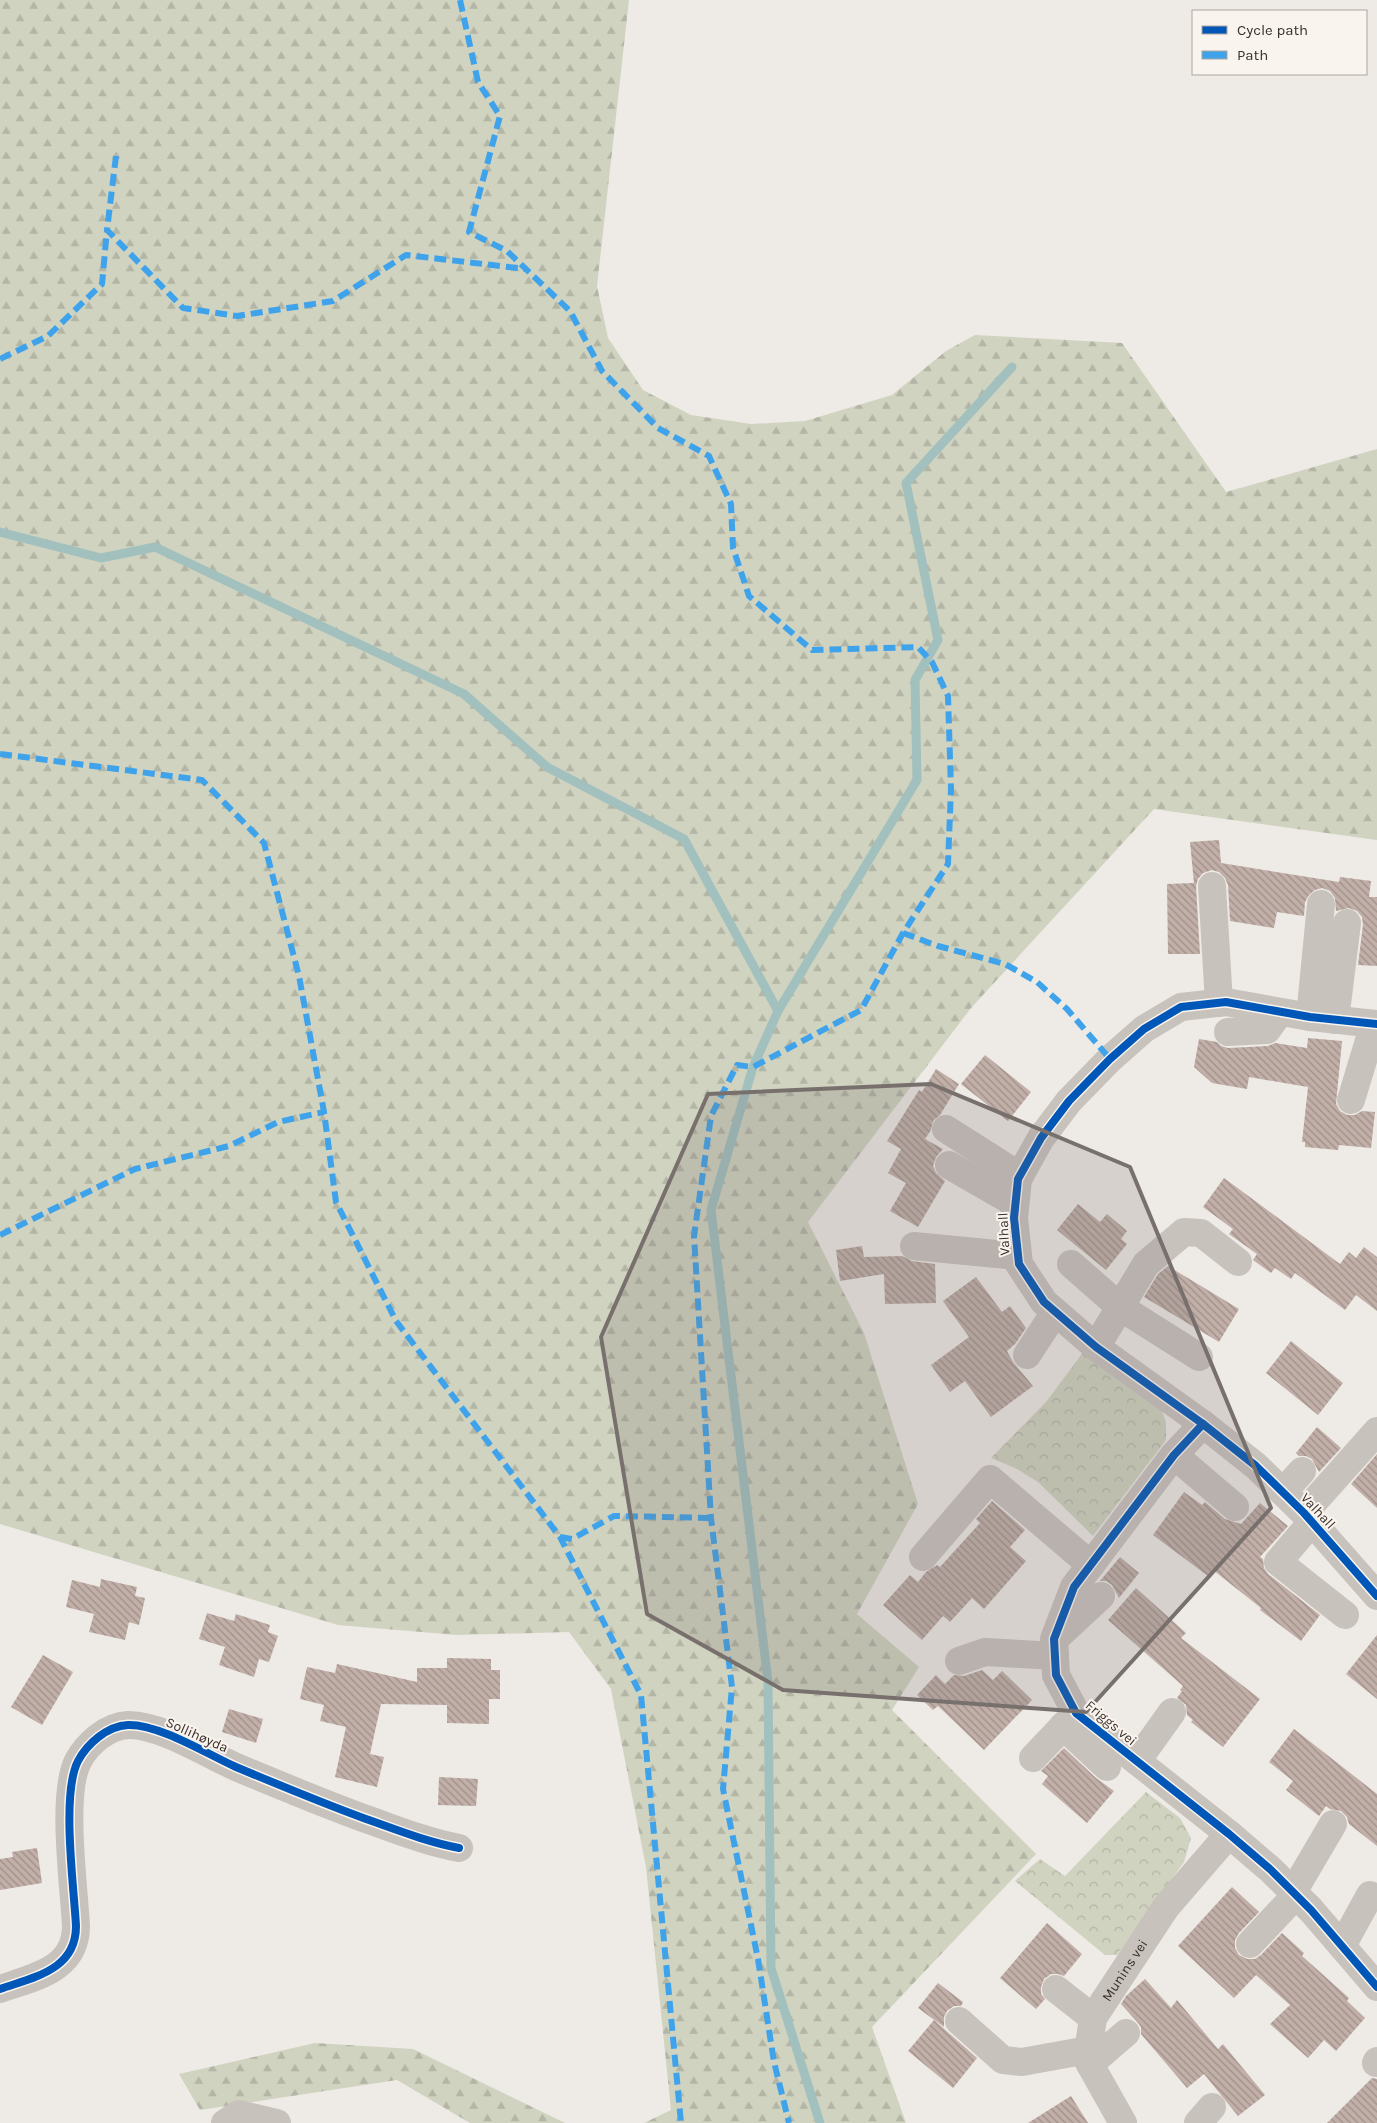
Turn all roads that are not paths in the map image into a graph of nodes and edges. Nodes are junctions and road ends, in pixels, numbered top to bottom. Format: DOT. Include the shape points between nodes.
graph roads {
  1 [pos="1212,886"];
  2 [pos="1321,904"];
  3 [pos="1347,923"];
  4 [pos="1220,1003"];
  5 [pos="1280,1012"];
  6 [pos="1323,1019"];
  7 [pos="1375,1024"];
  8 [pos="1228,1032"];
  9 [pos="1351,1100"];
  10 [pos="946,1129"];
  11 [pos="949,1164"];
  12 [pos="1020,1176"];
  13 [pos="1015,1203"];
  14 [pos="914,1246"];
  15 [pos="1018,1256"];
  16 [pos="1238,1262"];
  17 [pos="1070,1264"];
  18 [pos="1120,1307"];
  19 [pos="1055,1312"];
  20 [pos="1096,1347"];
  21 [pos="1027,1355"];
  22 [pos="1199,1357"];
  23 [pos="1203,1424"];
  24 [pos="1377,1431"];
  25 [pos="1174,1455"];
  26 [pos="1302,1471"];
  27 [pos="1283,1492"];
  28 [pos="1235,1507"];
  29 [pos="1308,1517"];
  30 [pos="923,1557"];
  31 [pos="1091,1565"];
  32 [pos="1101,1596"];
  33 [pos="1377,1596"];
  34 [pos="1345,1615"];
  35 [pos="1055,1648"];
  36 [pos="958,1661"];
  37 [pos="1172,1712"];
  38 [pos="1069,1719"];
  39 [pos="1033,1758"];
  40 [pos="1138,1762"];
  41 [pos="1107,1767"];
  42 [pos="1333,1824"];
  43 [pos="1229,1834"];
  44 [pos="460,1848"];
  45 [pos="1295,1894"];
  46 [pos="1370,1895"];
  47 [pos="1250,1944"];
  48 [pos="1342,1946"];
  49 [pos="1377,1987"];
  50 [pos="0,1989"];
  51 [pos="1056,1989"];
  52 [pos="1093,2018"];
  53 [pos="959,2021"];
  54 [pos="1126,2033"];
  55 [pos="1089,2057"];
  56 [pos="225,2123"];
  57 [pos="277,2123"];
  58 [pos="1123,2123"];
  1 -- 4 [label="street"];
  2 -- 6 [label="street"];
  3 -- 6 [label="street"];
  4 -- 5 [label="street, Valhall"];
  4 -- 12 [label="street, Valhall" via="1181,1007 1144,1028 1069,1101 1041,1138"];
  5 -- 6 [label="street, Valhall"];
  5 -- 8 [label="street" via="1267,1030"];
  6 -- 7 [label="street, Valhall"];
  7 -- 9 [label="street"];
  10 -- 12 [label="street"];
  11 -- 13 [label="street"];
  12 -- 13 [label="street, Valhall"];
  13 -- 15 [label="street, Valhall"];
  14 -- 15 [label="street"];
  15 -- 19 [label="street, Valhall" via="1018,1264 1044,1302"];
  16 -- 18 [label="street" via="1201,1233 1184,1232 1146,1264"];
  17 -- 18 [label="street"];
  18 -- 20 [label="street"];
  18 -- 22 [label="street"];
  19 -- 20 [label="street, Valhall"];
  19 -- 21 [label="street"];
  20 -- 23 [label="street, Valhall"];
  23 -- 25 [label="street, Friggs vei"];
  23 -- 27 [label="street, Valhall"];
  24 -- 29 [label="street"];
  25 -- 28 [label="street"];
  25 -- 31 [label="street, Friggs vei"];
  26 -- 27 [label="street"];
  27 -- 29 [label="street, Valhall"];
  29 -- 33 [label="street, Valhall"];
  29 -- 34 [label="street" via="1278,1562"];
  30 -- 31 [label="street" via="990,1479"];
  31 -- 35 [label="street, Friggs vei" via="1074,1587"];
  32 -- 35 [label="street"];
  35 -- 36 [label="street" via="985,1652"];
  35 -- 38 [label="street, Friggs vei" via="1056,1675"];
  37 -- 40 [label="street"];
  38 -- 39 [label="street"];
  38 -- 40 [label="street, Friggs vei"];
  38 -- 41 [label="street"];
  40 -- 43 [label="street, Friggs vei"];
  42 -- 45 [label="street"];
  43 -- 45 [label="street, Friggs vei"];
  43 -- 52 [label="street, Munins vei" via="1166,1907"];
  44 -- 50 [label="street, Sollihøyda" via="399,1831 330,1805 158,1731 126,1725 108,1730 83,1754 74,1773 70,1812 76,1926 70,1952 45,1973"];
  45 -- 47 [label="street"];
  45 -- 48 [label="street, Friggs vei"];
  46 -- 48 [label="street"];
  48 -- 49 [label="street, Friggs vei"];
  51 -- 52 [label="street"];
  52 -- 55 [label="street, Munins vei"];
  53 -- 55 [label="street" via="1003,2060 1022,2062"];
  54 -- 55 [label="street"];
  55 -- 58 [label="street"];
  56 -- 57 [label="street" via="239,2114"];
}
